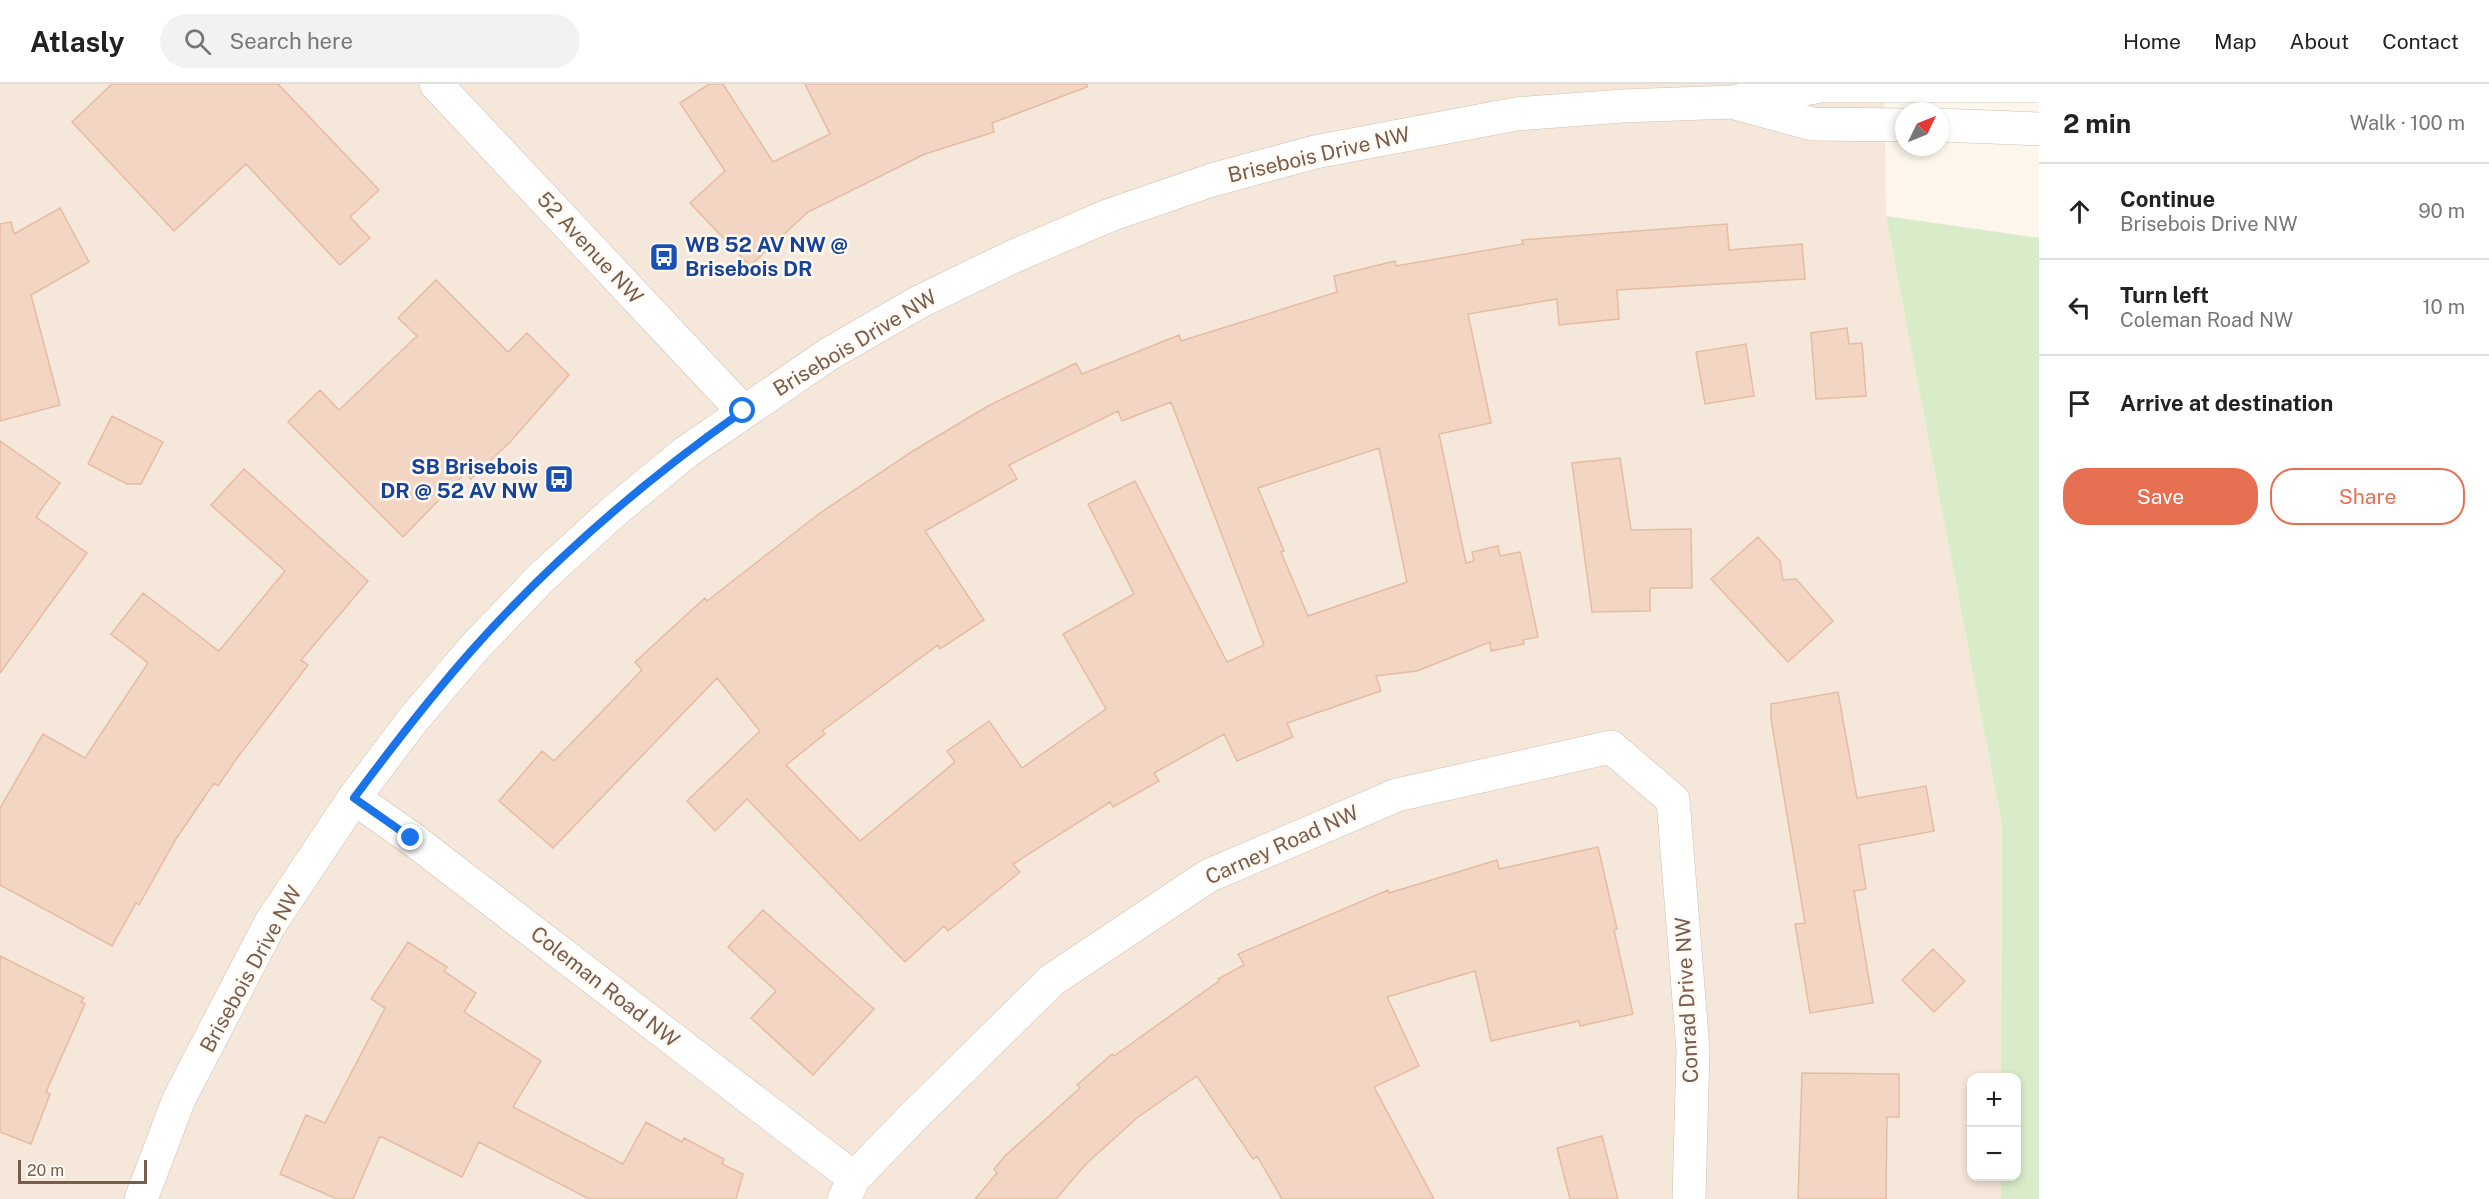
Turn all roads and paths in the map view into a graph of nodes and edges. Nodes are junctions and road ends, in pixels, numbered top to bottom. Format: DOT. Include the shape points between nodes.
graph roads {
  1 [pos="436,84"];
  2 [pos="2039,86"];
  3 [pos="1732,102"];
  4 [pos="1895,124"];
  5 [pos="1949,125"];
  6 [pos="2039,129"];
  7 [pos="743,411"];
  8 [pos="354,798"];
  9 [pos="1673,800"];
  10 [pos="849,1189"];
  11 [pos="141,1199"];
  12 [pos="1689,1199"];
  1 -- 7 [label="street, 52 Avenue NW"];
  2 -- 3 [label="street, Brisebois Drive NW" via="1821,86"];
  3 -- 4 [label="street, Brisebois Drive NW" via="1812,124"];
  3 -- 7 [label="street, Brisebois Drive NW" via="1516,114 1315,152 1212,180 1110,215 1012,256 919,302 829,354"];
  5 -- 6 [label="street"];
  7 -- 8 [label="street, Brisebois Drive NW" via="653,479 541,578 474,648"];
  8 -- 10 [label="street, Coleman Road NW" via="411,838"];
  8 -- 11 [label="street, Brisebois Drive NW" via="270,924 179,1099"];
  9 -- 10 [label="street, Carney Road NW" via="1611,747 1397,795 1208,876 1052,980 914,1116"];
  9 -- 12 [label="street, Conrad Drive NW" via="1693,1050"];
}
